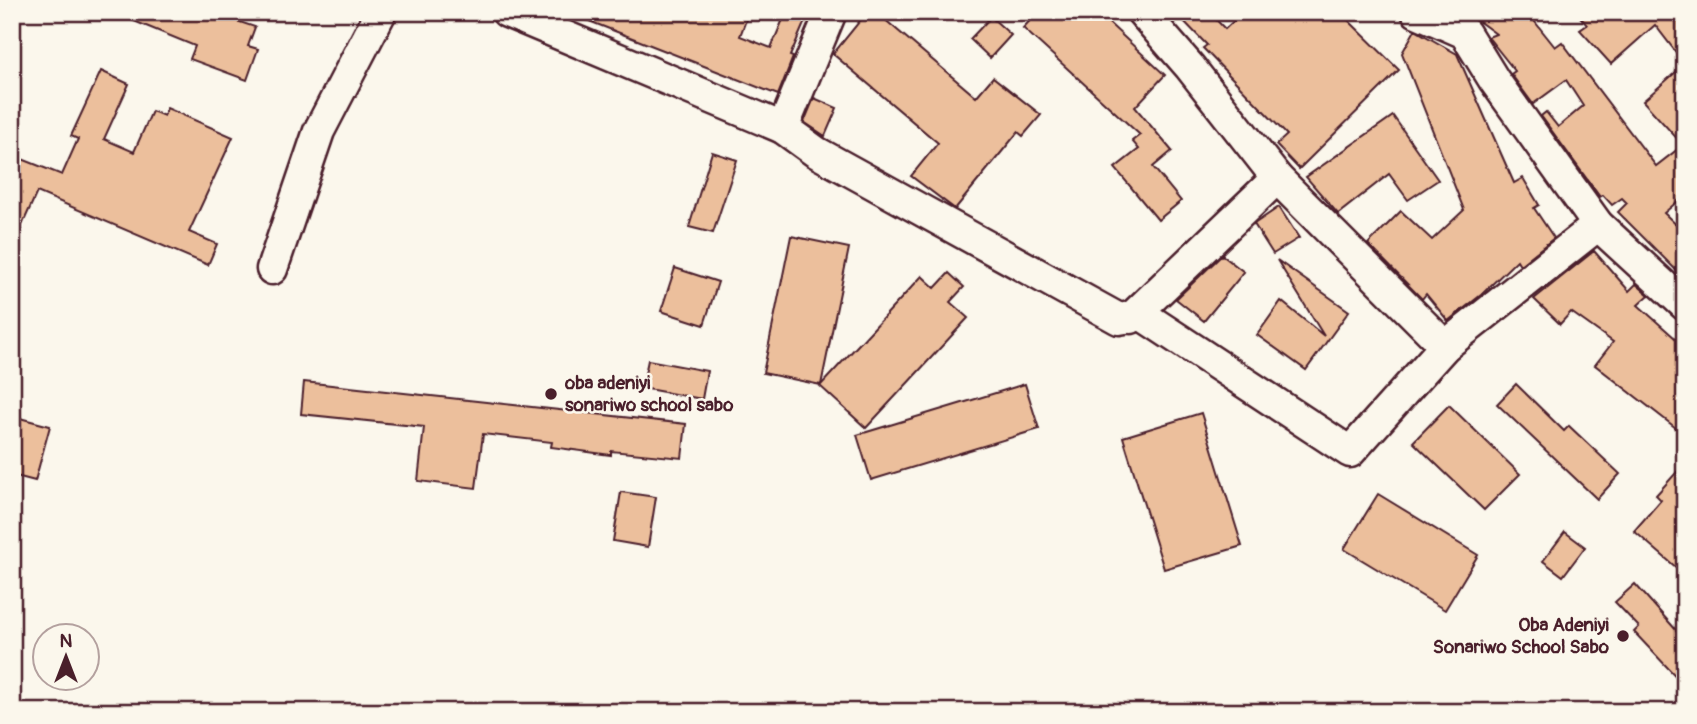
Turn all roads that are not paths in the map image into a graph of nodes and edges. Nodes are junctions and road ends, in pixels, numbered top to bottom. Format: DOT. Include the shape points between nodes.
graph roads {
  1 [pos="380,12"];
  2 [pos="508,12"];
  3 [pos="831,12"];
  4 [pos="1142,12"];
  5 [pos="1417,12"];
  6 [pos="783,128"];
  7 [pos="1277,178"];
  8 [pos="1598,225"];
  9 [pos="272,269"];
  10 [pos="1685,305"];
  11 [pos="1131,318"];
  12 [pos="1445,346"];
  1 -- 9 [label="street" via="319,131"];
  2 -- 6 [label="street"];
  3 -- 6 [label="street"];
  4 -- 7 [label="street"];
  5 -- 8 [label="street" via="1465,33"];
  6 -- 11 [label="street" via="816,152 1119,319"];
  7 -- 11 [label="street"];
  7 -- 12 [label="street"];
  8 -- 10 [label="street"];
  8 -- 12 [label="street"];
  11 -- 12 [label="street" via="1142,315 1350,452"];
}
